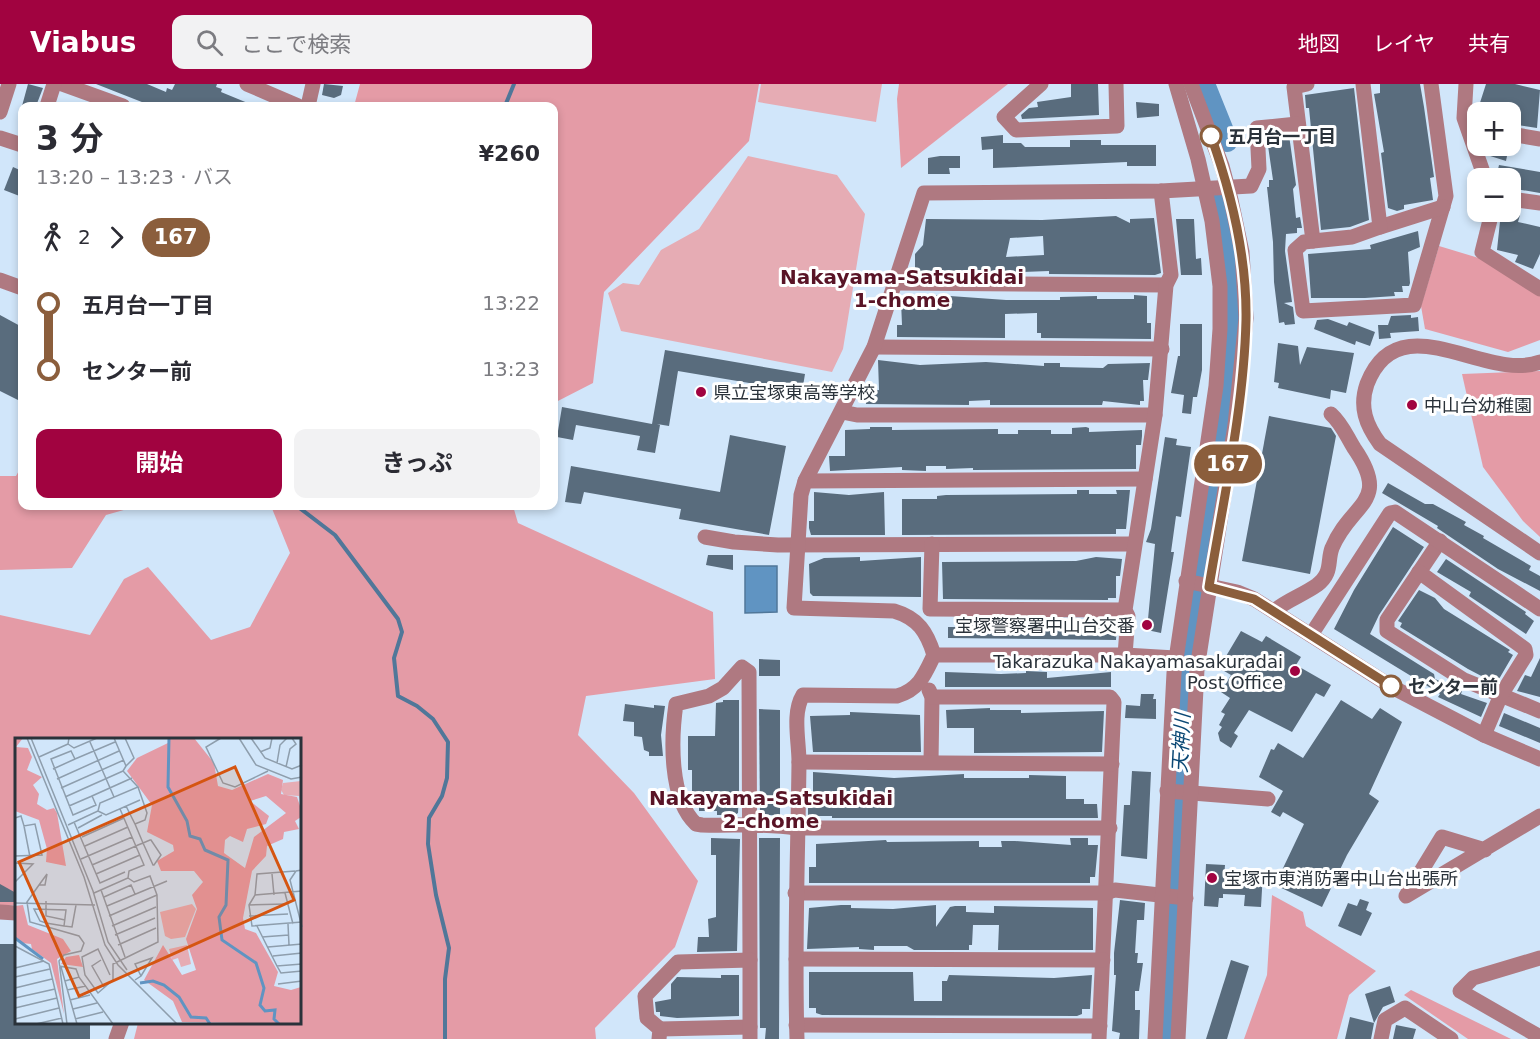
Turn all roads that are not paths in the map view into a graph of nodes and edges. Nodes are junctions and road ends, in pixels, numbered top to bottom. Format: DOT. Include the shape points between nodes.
graph roads {
  1 [pos="9,84"];
  2 [pos="54,84"];
  3 [pos="62,84"];
  4 [pos="247,84"];
  5 [pos="313,84"];
  6 [pos="1041,84"];
  7 [pos="1116,84"];
  8 [pos="1176,84"];
  9 [pos="1191,84"];
  10 [pos="1307,84"];
  11 [pos="1363,84"];
  12 [pos="1431,84"];
  13 [pos="1466,84"];
  14 [pos="48,102"];
  15 [pos="112,102"];
  16 [pos="289,102"];
  17 [pos="309,102"];
  18 [pos="0,112"];
  19 [pos="1467,121"];
  20 [pos="1297,124"];
  21 [pos="1521,136"];
  22 [pos="0,138"];
  23 [pos="1540,139"];
  24 [pos="18,144"];
  25 [pos="1228,188"];
  26 [pos="1204,189"];
  27 [pos="1161,191"];
  28 [pos="1521,200"];
  29 [pos="1540,203"];
  30 [pos="1443,207"];
  31 [pos="1490,222"];
  32 [pos="1380,227"];
  33 [pos="1313,241"];
  34 [pos="0,280"];
  35 [pos="895,283"];
  36 [pos="1166,285"];
  37 [pos="18,287"];
  38 [pos="1540,289"];
  39 [pos="874,347"];
  40 [pos="1162,349"];
  41 [pos="1540,362"];
  42 [pos="842,412"];
  43 [pos="1330,414"];
  44 [pos="1155,415"];
  45 [pos="1211,420"];
  46 [pos="1235,425"];
  47 [pos="1145,479"];
  48 [pos="805,480"];
  49 [pos="705,537"];
  50 [pos="1440,541"];
  51 [pos="932,544"];
  52 [pos="1134,544"];
  53 [pos="797,545"];
  54 [pos="1540,554"];
  55 [pos="1419,572"];
  56 [pos="1197,584"];
  57 [pos="1540,609"];
  58 [pos="1125,610"];
  59 [pos="1274,611"];
  60 [pos="1311,635"];
  61 [pos="934,655"];
  62 [pos="1125,655"];
  63 [pos="1175,658"];
  64 [pos="925,676"];
  65 [pos="1501,695"];
  66 [pos="932,698"];
  67 [pos="1540,711"];
  68 [pos="1484,735"];
  69 [pos="1540,759"];
  70 [pos="799,762"];
  71 [pos="931,762"];
  72 [pos="1112,765"];
  73 [pos="1178,791"];
  74 [pos="1268,798"];
  75 [pos="1540,816"];
  76 [pos="748,826"];
  77 [pos="796,828"];
  78 [pos="1110,828"];
  79 [pos="1485,850"];
  80 [pos="795,893"];
  81 [pos="1106,893"];
  82 [pos="1161,897"];
  83 [pos="1186,898"];
  84 [pos="0,912"];
  85 [pos="15,913"];
  86 [pos="1540,958"];
  87 [pos="796,959"];
  88 [pos="750,960"];
  89 [pos="1103,960"];
  90 [pos="122,1024"];
  91 [pos="797,1032"];
  92 [pos="933,1032"];
  93 [pos="1100,1032"];
  94 [pos="750,1033"];
  95 [pos="659,1034"];
  96 [pos="1539,1034"];
  97 [pos="116,1039"];
  98 [pos="1155,1039"];
  99 [pos="1178,1039"];
  100 [pos="1381,1039"];
  101 [pos="1451,1039"];
  1 -- 18 [label="street"];
  2 -- 14 [label="street"];
  3 -- 15 [label="street"];
  4 -- 16 [label="street"];
  5 -- 17 [label="street"];
  6 -- 7 [label="street" via="1004,117 1016,130 1117,126"];
  8 -- 26 [label="street"];
  9 -- 25 [label="street"];
  10 -- 20 [label="street" via="1294,87"];
  11 -- 32 [label="street"];
  12 -- 30 [label="street" via="1446,196"];
  13 -- 19 [label="street"];
  20 -- 25 [label="street" via="1257,128 1259,168 1251,186"];
  20 -- 33 [label="street"];
  21 -- 23 [label="street"];
  22 -- 24 [label="street"];
  25 -- 26 [label="street"];
  25 -- 46 [label="street" via="1242,252 1246,318"];
  26 -- 27 [label="street"];
  26 -- 45 [label="street" via="1220,286"];
  27 -- 35 [label="street" via="924,194"];
  27 -- 36 [label="street" via="1171,275"];
  28 -- 29 [label="street"];
  30 -- 32 [label="street"];
  30 -- 33 [label="street" via="1414,305 1303,311 1295,250 1304,242"];
  31 -- 38 [label="street" via="1482,252"];
  32 -- 33 [label="street" via="1352,237"];
  34 -- 37 [label="street"];
  35 -- 36 [label="street"];
  35 -- 39 [label="street"];
  36 -- 40 [label="street"];
  39 -- 40 [label="street"];
  39 -- 42 [label="street"];
  40 -- 44 [label="street"];
  41 -- 54 [label="street" via="1520,366 1451,351 1406,347 1388,355 1374,371 1363,404 1371,432 1380,444"];
  42 -- 44 [label="street"];
  42 -- 48 [label="street"];
  43 -- 59 [label="street" via="1342,424 1372,481 1368,495 1331,549 1331,564 1318,585 1288,599"];
  44 -- 47 [label="street"];
  45 -- 46 [label="street"];
  45 -- 56 [label="street"];
  46 -- 56 [label="street"];
  47 -- 48 [label="street"];
  47 -- 52 [label="street"];
  48 -- 53 [label="street"];
  49 -- 53 [label="street"];
  50 -- 55 [label="street"];
  50 -- 57 [label="street"];
  50 -- 60 [label="street" via="1395,512 1390,513"];
  51 -- 52 [label="street"];
  51 -- 53 [label="street"];
  51 -- 58 [label="street" via="930,609"];
  52 -- 58 [label="street"];
  53 -- 61 [label="street" via="794,608 894,611 909,615 922,628"];
  55 -- 65 [label="street" via="1525,649 1526,656"];
  55 -- 65 [label="street" via="1387,620 1387,631 1464,680"];
  56 -- 59 [label="street" via="1245,596"];
  56 -- 63 [label="street"];
  56 -- 73 [label="street" via="1197,669"];
  58 -- 62 [label="street"];
  59 -- 60 [label="street"];
  60 -- 68 [label="street" via="1392,687"];
  61 -- 62 [label="street"];
  61 -- 64 [label="street"];
  62 -- 63 [label="street"];
  63 -- 73 [label="street"];
  64 -- 66 [label="street"];
  64 -- 70 [label="street" via="916,687 897,696 803,695 797,705"];
  65 -- 67 [label="street"];
  65 -- 68 [label="street"];
  66 -- 71 [label="street"];
  66 -- 72 [label="street" via="1110,697 1114,702"];
  68 -- 69 [label="street"];
  70 -- 71 [label="street"];
  70 -- 77 [label="street"];
  71 -- 72 [label="street"];
  72 -- 78 [label="street"];
  73 -- 74 [label="street"];
  73 -- 82 [label="street"];
  73 -- 83 [label="street"];
  75 -- 79 [label="street"];
  76 -- 76 [label="street" via="749,672 741,667 723,688 709,696 676,704 674,770 696,824"];
  76 -- 77 [label="street"];
  76 -- 88 [label="street"];
  77 -- 78 [label="street"];
  77 -- 80 [label="street"];
  78 -- 81 [label="street"];
  79 -- 79 [label="street" via="1445,873 1406,896 1442,837"];
  80 -- 81 [label="street"];
  80 -- 87 [label="street"];
  81 -- 82 [label="street" via="1114,890"];
  81 -- 89 [label="street"];
  82 -- 83 [label="street"];
  82 -- 98 [label="street"];
  83 -- 99 [label="street"];
  84 -- 85 [label="street"];
  86 -- 96 [label="street" via="1473,978 1460,991"];
  87 -- 89 [label="street"];
  87 -- 91 [label="street"];
  88 -- 94 [label="street"];
  88 -- 95 [label="street" via="678,962 645,996 647,1018"];
  89 -- 93 [label="street"];
  90 -- 97 [label="street"];
  91 -- 92 [label="street"];
  92 -- 93 [label="street"];
  94 -- 95 [label="street"];
  100 -- 101 [label="street" via="1384,1020 1405,1008"];
}
